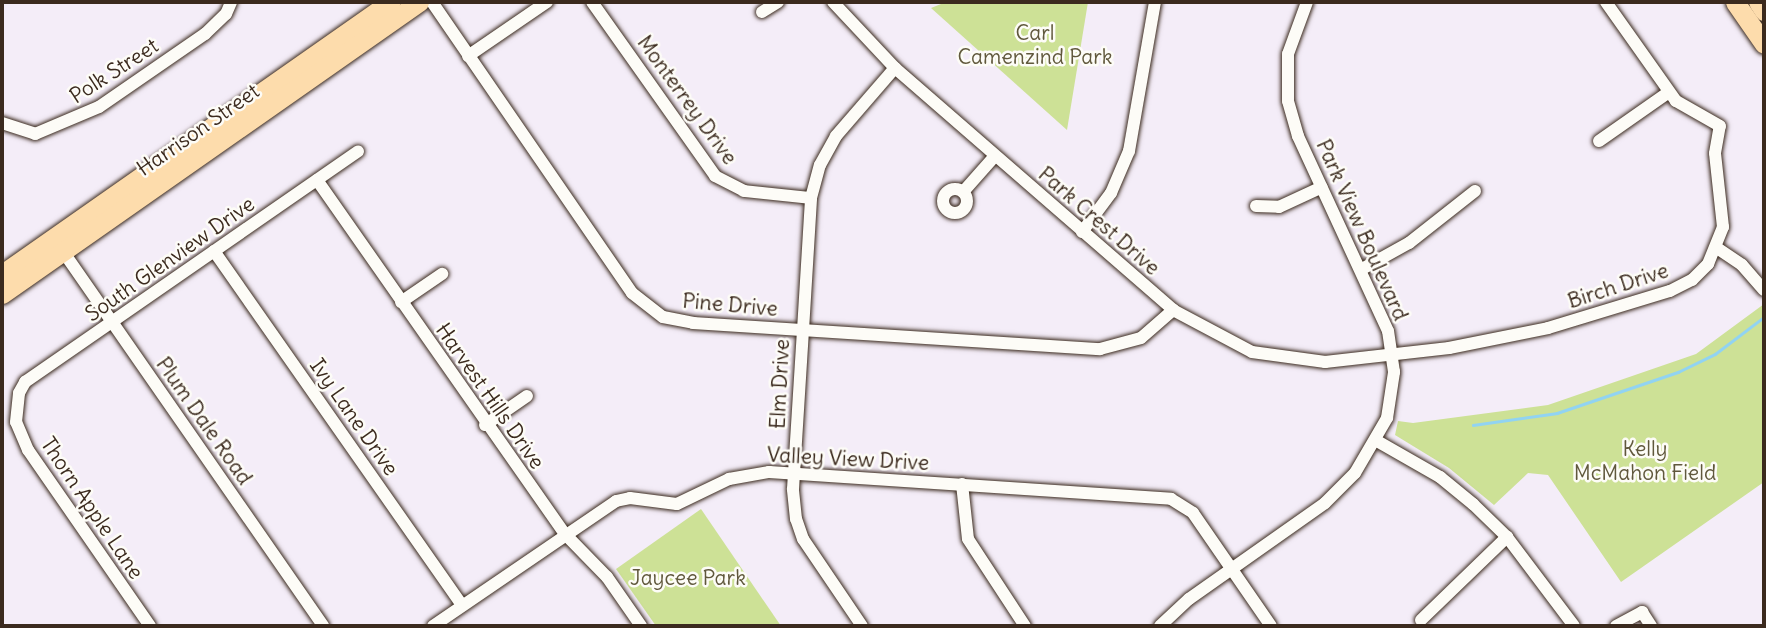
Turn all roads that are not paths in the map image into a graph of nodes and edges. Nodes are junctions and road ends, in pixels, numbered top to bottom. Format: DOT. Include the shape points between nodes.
graph roads {
  1 [pos="390,2"];
  2 [pos="419,2"];
  3 [pos="432,2"];
  4 [pos="547,2"];
  5 [pos="592,2"];
  6 [pos="778,2"];
  7 [pos="833,2"];
  8 [pos="1155,2"];
  9 [pos="1307,2"];
  10 [pos="1606,2"];
  11 [pos="1735,2"];
  12 [pos="1758,2"];
  13 [pos="232,3"];
  14 [pos="1764,11"];
  15 [pos="762,12"];
  16 [pos="1764,44"];
  17 [pos="468,56"];
  18 [pos="895,68"];
  19 [pos="1669,92"];
  20 [pos="2,123"];
  21 [pos="1599,141"];
  22 [pos="358,151"];
  23 [pos="995,156"];
  24 [pos="317,180"];
  25 [pos="1322,187"];
  26 [pos="1475,191"];
  27 [pos="963,192"];
  28 [pos="811,198"];
  29 [pos="1256,206"];
  30 [pos="1082,232"];
  31 [pos="58,245"];
  32 [pos="1717,248"];
  33 [pos="214,251"];
  34 [pos="1363,269"];
  35 [pos="2,274"];
  36 [pos="442,274"];
  37 [pos="1764,290"];
  38 [pos="2,294"];
  39 [pos="401,302"];
  40 [pos="1173,310"];
  41 [pos="112,322"];
  42 [pos="803,330"];
  43 [pos="1393,356"];
  44 [pos="527,396"];
  45 [pos="15,407"];
  46 [pos="485,425"];
  47 [pos="1377,441"];
  48 [pos="794,473"];
  49 [pos="962,484"];
  50 [pos="565,534"];
  51 [pos="1507,537"];
  52 [pos="1232,568"];
  53 [pos="462,606"];
  54 [pos="1421,621"];
  55 [pos="150,626"];
  56 [pos="323,626"];
  57 [pos="433,626"];
  58 [pos="642,626"];
  59 [pos="862,626"];
  60 [pos="1026,626"];
  61 [pos="1160,626"];
  62 [pos="1271,626"];
  63 [pos="1574,626"];
  64 [pos="1616,626"];
  65 [pos="1651,626"];
  1 -- 31 [label="main road, Harrison Street"];
  2 -- 31 [label="main road, Harrison Street"];
  3 -- 17 [label="street, Pine Drive"];
  4 -- 17 [label="street"];
  5 -- 28 [label="street, Monterrey Drive" via="715,176 744,191"];
  6 -- 15 [label="street"];
  7 -- 18 [label="street, Park Crest Drive"];
  8 -- 30 [label="street" via="1129,151 1111,193"];
  9 -- 25 [label="street, Park View Boulevard" via="1290,42 1286,90 1295,127"];
  10 -- 19 [label="street"];
  11 -- 16 [label="main road"];
  12 -- 14 [label="main road"];
  13 -- 20 [label="street, Polk Street" via="205,34 90,112 35,134"];
  17 -- 42 [label="street, Pine Drive" via="646,307 682,322"];
  18 -- 23 [label="street, Park Crest Drive"];
  18 -- 28 [label="street, Elm Drive" via="830,144"];
  19 -- 21 [label="street"];
  19 -- 32 [label="street, Birch Drive" via="1685,110 1720,126 1715,153 1723,221"];
  22 -- 24 [label="street, South Glenview Drive"];
  23 -- 27 [label="street"];
  23 -- 30 [label="street, Park Crest Drive"];
  24 -- 33 [label="street, South Glenview Drive"];
  24 -- 39 [label="street, Harvest Hills Drive"];
  25 -- 29 [label="street" via="1279,207"];
  25 -- 34 [label="street, Park View Boulevard"];
  26 -- 34 [label="street" via="1409,243"];
  28 -- 42 [label="street, Elm Drive"];
  30 -- 40 [label="street, Park Crest Drive"];
  31 -- 35 [label="main road, Harrison Street"];
  31 -- 38 [label="main road, Harrison Street"];
  31 -- 41 [label="street, Plum Dale Road"];
  32 -- 37 [label="street" via="1742,265"];
  32 -- 43 [label="street, Birch Drive" via="1692,280 1647,299 1516,336"];
  33 -- 41 [label="street, South Glenview Drive"];
  33 -- 53 [label="street, Ivy Lane Drive"];
  34 -- 43 [label="street, Park View Boulevard"];
  36 -- 39 [label="street"];
  39 -- 46 [label="street, Harvest Hills Drive"];
  40 -- 42 [label="street, Pine Drive" via="1141,338 1100,349"];
  40 -- 43 [label="street, Park Crest Drive" via="1252,352 1284,359 1325,362"];
  41 -- 45 [label="street, South Glenview Drive" via="25,382"];
  41 -- 56 [label="street, Plum Dale Road"];
  42 -- 48 [label="street, Elm Drive"];
  43 -- 47 [label="street, Park View Boulevard" via="1391,401"];
  44 -- 46 [label="street"];
  45 -- 55 [label="street, Thorn Apple Lane" via="28,450"];
  46 -- 50 [label="street, Harvest Hills Drive"];
  47 -- 51 [label="street" via="1440,477"];
  47 -- 52 [label="street, Park View Boulevard" via="1325,503"];
  48 -- 49 [label="street, Valley View Drive"];
  48 -- 50 [label="street, Valley View Drive" via="741,475 673,505 622,499"];
  48 -- 59 [label="street, Elm Drive" via="796,519 803,539"];
  49 -- 52 [label="street, Valley View Drive" via="1171,499 1193,513"];
  49 -- 60 [label="street" via="968,540"];
  50 -- 53 [label="street, Valley View Drive"];
  50 -- 58 [label="street, Harvest Hills Drive" via="607,577"];
  51 -- 54 [label="street"];
  51 -- 63 [label="street"];
  52 -- 61 [label="street, Park View Boulevard"];
  52 -- 62 [label="street, Valley View Drive"];
  53 -- 57 [label="street, Valley View Drive"];
  64 -- 65 [label="street" via="1642,612"];
}
